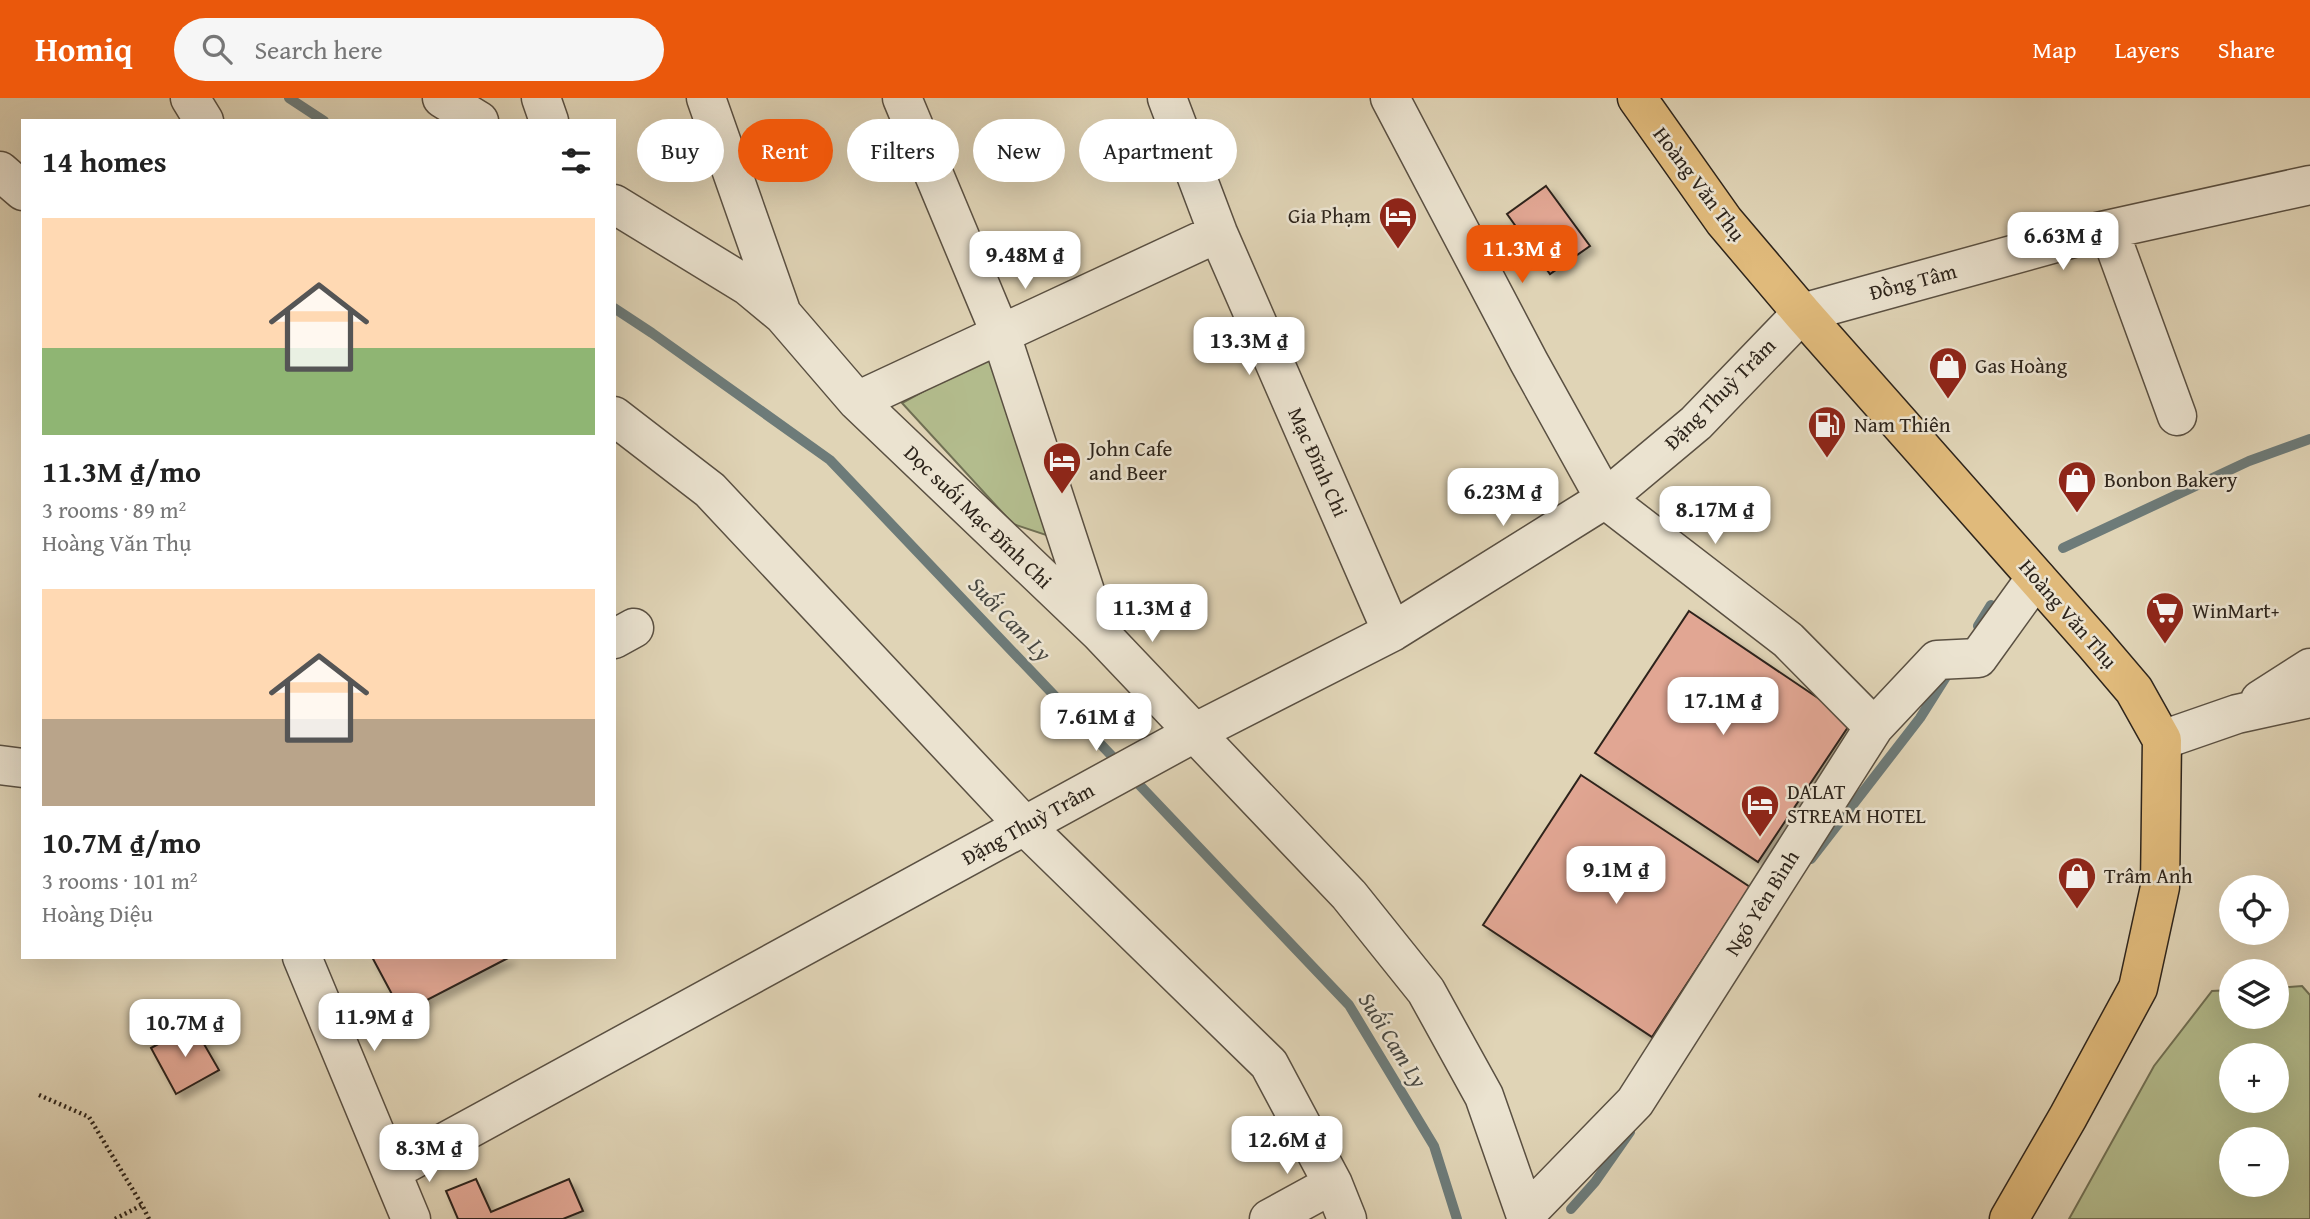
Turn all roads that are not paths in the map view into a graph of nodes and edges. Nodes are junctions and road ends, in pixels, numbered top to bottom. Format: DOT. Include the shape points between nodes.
graph roads {
  1 [pos="190,98"];
  2 [pos="442,98"];
  3 [pos="541,98"];
  4 [pos="706,98"];
  5 [pos="902,98"];
  6 [pos="1167,98"];
  7 [pos="1390,98"];
  8 [pos="1637,98"];
  9 [pos="203,119"];
  10 [pos="476,119"];
  11 [pos="548,119"];
  12 [pos="0,171"];
  13 [pos="2310,185"];
  14 [pos="21,189"];
  15 [pos="616,205"];
  16 [pos="2109,230"];
  17 [pos="1218,233"];
  18 [pos="1802,313"];
  19 [pos="782,315"];
  20 [pos="1001,335"];
  21 [pos="857,401"];
  22 [pos="2177,416"];
  23 [pos="616,418"];
  24 [pos="1605,499"];
  25 [pos="2037,579"];
  26 [pos="1099,632"];
  27 [pos="1392,632"];
  28 [pos="2310,668"];
  29 [pos="2310,698"];
  30 [pos="2237,714"];
  31 [pos="1874,727"];
  32 [pos="1196,732"];
  33 [pos="2162,740"];
  34 [pos="0,765"];
  35 [pos="21,768"];
  36 [pos="1025,826"];
  37 [pos="303,959"];
  38 [pos="392,1171"];
  39 [pos="1333,1184"];
  40 [pos="1526,1217"];
  41 [pos="411,1219"];
  42 [pos="1269,1219"];
  43 [pos="1347,1219"];
  44 [pos="2009,1219"];
  1 -- 9 [label="street"];
  2 -- 10 [label="street"];
  3 -- 11 [label="street"];
  4 -- 19 [label="street"];
  5 -- 20 [label="street"];
  6 -- 17 [label="street, Mạc Đĩnh Chi"];
  7 -- 24 [label="street"];
  8 -- 18 [label="main road, Hoàng Văn Thụ" via="1717,212"];
  12 -- 14 [label="street"];
  13 -- 16 [label="street, Đồng Tâm"];
  15 -- 19 [label="street, Dọc suối Mạc Đĩnh Chi" via="748,286"];
  16 -- 18 [label="street, Đồng Tâm"];
  16 -- 22 [label="street"];
  17 -- 20 [label="street"];
  17 -- 27 [label="street, Mạc Đĩnh Chi"];
  18 -- 24 [label="street, Đặng Thuỳ Trâm" via="1696,423"];
  18 -- 25 [label="main road, Hoàng Văn Thụ"];
  19 -- 21 [label="street, Dọc suối Mạc Đĩnh Chi"];
  20 -- 21 [label="street"];
  20 -- 26 [label="street"];
  21 -- 26 [label="street, Dọc suối Mạc Đĩnh Chi"];
  23 -- 36 [label="street" via="710,491"];
  24 -- 27 [label="street, Đặng Thuỳ Trâm"];
  24 -- 31 [label="street" via="1788,640"];
  25 -- 31 [label="street, Ngõ Yên Bình" via="1978,658 1937,660"];
  25 -- 33 [label="main road, Hoàng Văn Thụ" via="2134,690"];
  26 -- 32 [label="street, Dọc suối Mạc Đĩnh Chi"];
  27 -- 32 [label="street, Đặng Thuỳ Trâm"];
  28 -- 30 [label="street"];
  29 -- 30 [label="street"];
  30 -- 33 [label="street"];
  31 -- 40 [label="street, Ngõ Yên Bình" via="1635,1102"];
  32 -- 36 [label="street, Đặng Thuỳ Trâm"];
  32 -- 40 [label="street, Dọc suối Mạc Đĩnh Chi" via="1349,895 1426,991 1484,1096"];
  33 -- 44 [label="main road" via="2160,887 2138,988"];
  34 -- 35 [label="street"];
  36 -- 38 [label="street, Đặng Thuỳ Trâm"];
  36 -- 39 [label="street" via="1269,1064"];
  37 -- 38 [label="street"];
  38 -- 41 [label="street"];
  39 -- 42 [label="street"];
  39 -- 43 [label="street"];
}
